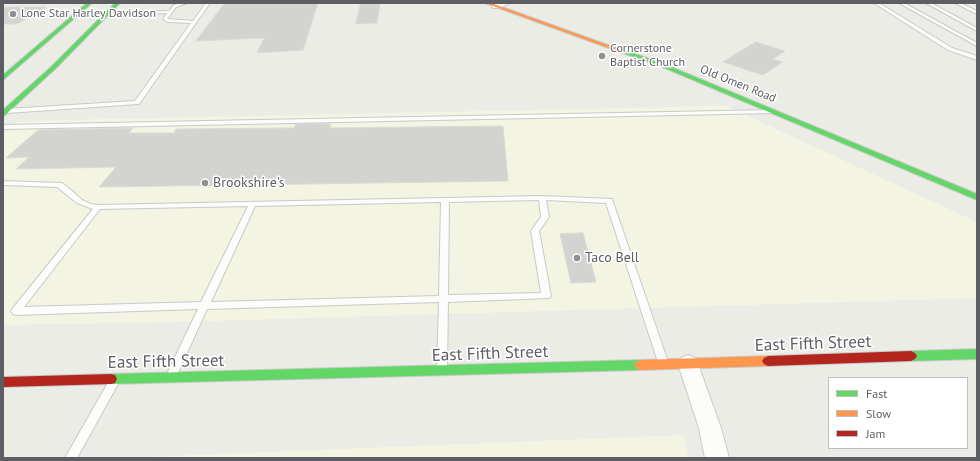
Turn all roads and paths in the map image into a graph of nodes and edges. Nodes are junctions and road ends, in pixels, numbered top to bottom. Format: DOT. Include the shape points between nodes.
graph roads {
  1 [pos="90,3"];
  2 [pos="118,3"];
  3 [pos="185,3"];
  4 [pos="208,3"];
  5 [pos="487,3"];
  6 [pos="506,3"];
  7 [pos="876,3"];
  8 [pos="902,3"];
  9 [pos="928,3"];
  10 [pos="957,3"];
  11 [pos="496,6"];
  12 [pos="170,12"];
  13 [pos="977,13"];
  14 [pos="107,14"];
  15 [pos="194,22"];
  16 [pos="977,30"];
  17 [pos="977,45"];
  18 [pos="977,58"];
  19 [pos="3,78"];
  20 [pos="5,112"];
  21 [pos="774,112"];
  22 [pos="3,127"];
  23 [pos="3,183"];
  24 [pos="977,196"];
  25 [pos="542,198"];
  26 [pos="445,200"];
  27 [pos="253,204"];
  28 [pos="98,207"];
  29 [pos="443,299"];
  30 [pos="204,306"];
  31 [pos="976,356"];
  32 [pos="688,364"];
  33 [pos="664,365"];
  34 [pos="442,371"];
  35 [pos="170,378"];
  36 [pos="116,380"];
  37 [pos="3,382"];
  38 [pos="71,458"];
  39 [pos="717,458"];
  1 -- 19 [label="main road"];
  2 -- 14 [label="main road"];
  3 -- 12 [label="lane" via="175,6"];
  4 -- 15 [label="lane"];
  5 -- 11 [label="main road, Old Omen Road"];
  6 -- 11 [label="street"];
  7 -- 18 [label="lane" via="950,49"];
  8 -- 17 [label="lane"];
  9 -- 16 [label="lane"];
  10 -- 13 [label="lane"];
  11 -- 21 [label="main road, Old Omen Road" via="662,65"];
  12 -- 14 [label="lane"];
  12 -- 15 [label="lane" via="165,19 168,21"];
  14 -- 20 [label="main road"];
  15 -- 20 [label="lane" via="137,103"];
  21 -- 22 [label="lane"];
  21 -- 24 [label="main road, Old Omen Road"];
  23 -- 28 [label="lane" via="59,185 82,205"];
  25 -- 26 [label="lane"];
  25 -- 29 [label="lane" via="545,216 535,231 546,296"];
  25 -- 33 [label="lane" via="609,201"];
  26 -- 27 [label="lane"];
  26 -- 29 [label="lane"];
  27 -- 28 [label="lane"];
  27 -- 30 [label="lane"];
  28 -- 30 [label="lane" via="16,311"];
  29 -- 30 [label="lane"];
  29 -- 34 [label="lane"];
  30 -- 35 [label="lane"];
  31 -- 32 [label="main road, East Fifth Street"];
  32 -- 33 [label="main road, East Fifth Street"];
  32 -- 39 [label="street" via="710,428"];
  33 -- 34 [label="main road, East Fifth Street"];
  34 -- 35 [label="main road, East Fifth Street"];
  35 -- 36 [label="main road, East Fifth Street"];
  36 -- 37 [label="main road, East Fifth Street"];
  36 -- 38 [label="lane"];
}
